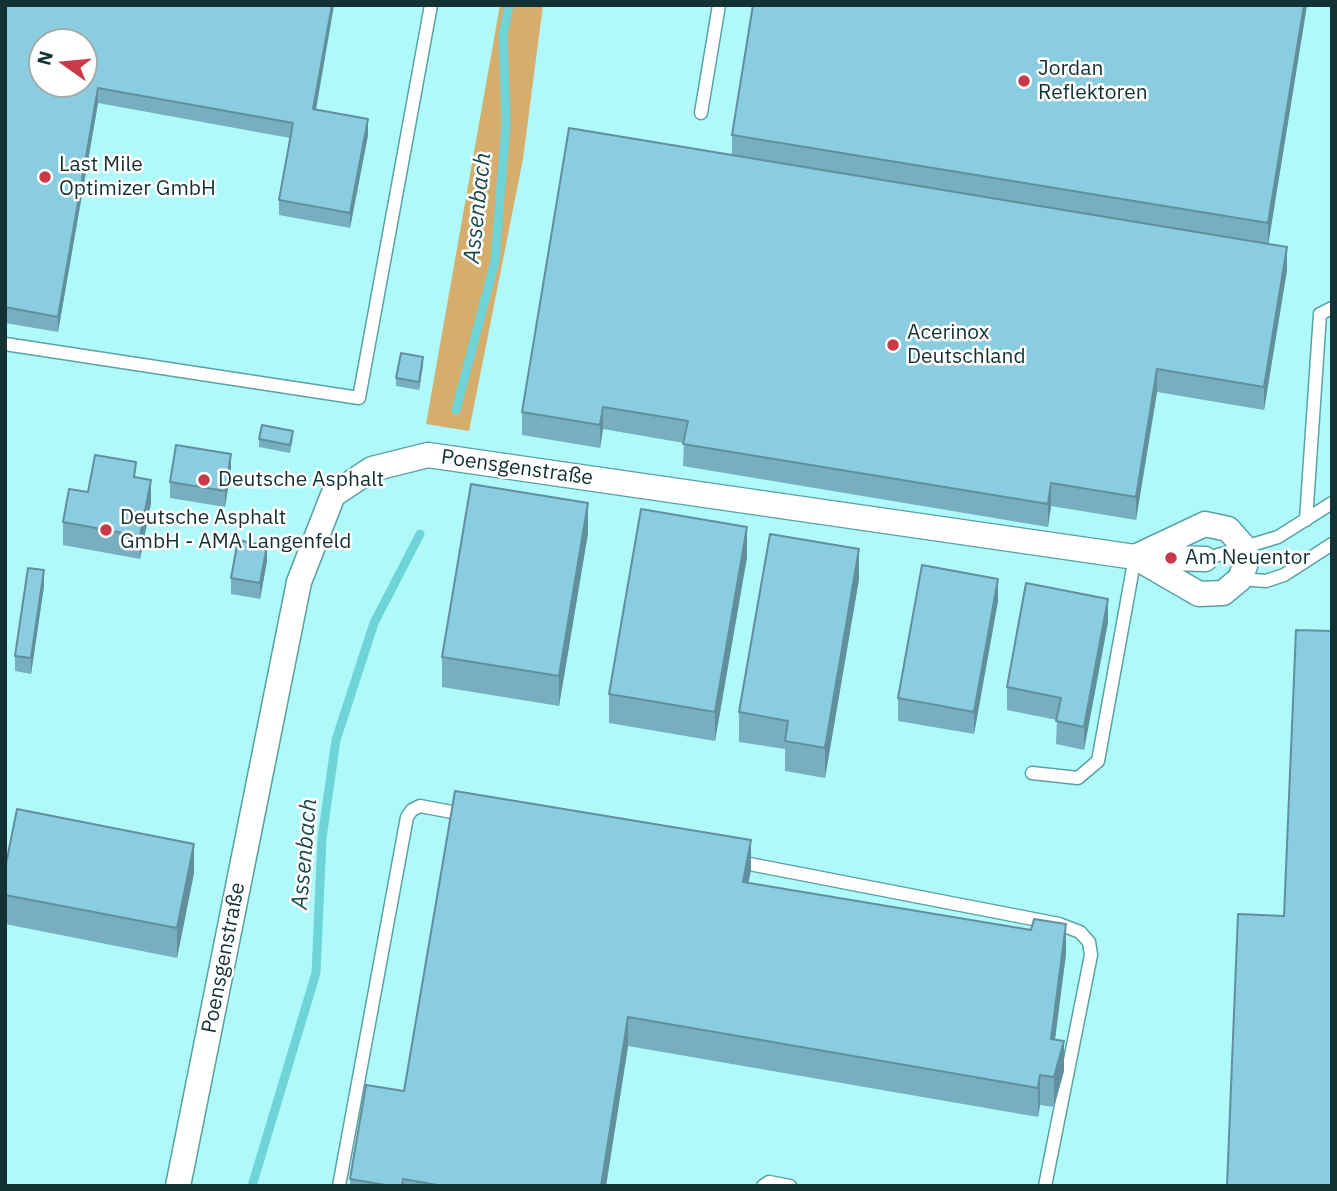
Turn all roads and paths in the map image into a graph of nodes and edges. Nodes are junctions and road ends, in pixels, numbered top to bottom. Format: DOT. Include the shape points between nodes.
graph roads {
  1 [pos="431,5"];
  2 [pos="719,5"];
  3 [pos="701,113"];
  4 [pos="1332,308"];
  5 [pos="5,344"];
  6 [pos="1332,503"];
  7 [pos="1306,520"];
  8 [pos="1332,544"];
  9 [pos="1245,548"];
  10 [pos="1135,557"];
  11 [pos="1205,559"];
  12 [pos="1241,579"];
  13 [pos="1032,773"];
  14 [pos="487,818"];
  15 [pos="717,858"];
  16 [pos="178,1186"];
  17 [pos="339,1186"];
  18 [pos="763,1186"];
  19 [pos="790,1186"];
  20 [pos="1045,1186"];
  1 -- 5 [label="lane" via="359,398"];
  2 -- 3 [label="lane"];
  4 -- 7 [label="lane" via="1320,314"];
  6 -- 7 [label="lane"];
  7 -- 9 [label="lane" via="1278,537"];
  8 -- 12 [label="lane" via="1284,575"];
  9 -- 10 [label="street" via="1228,529 1205,524"];
  9 -- 11 [label="lane"];
  9 -- 12 [label="street"];
  10 -- 11 [label="street, Poensgenstraße"];
  10 -- 12 [label="street" via="1199,594 1223,593"];
  10 -- 13 [label="lane" via="1098,761 1078,778"];
  10 -- 16 [label="street, Poensgenstraße" via="428,455 372,469 333,495 299,582"];
  14 -- 17 [label="lane" via="420,806 407,817"];
  15 -- 20 [label="lane" via="1045,921 1080,932 1089,942 1091,955"];
  18 -- 19 [label="lane" via="769,1182"];
}
